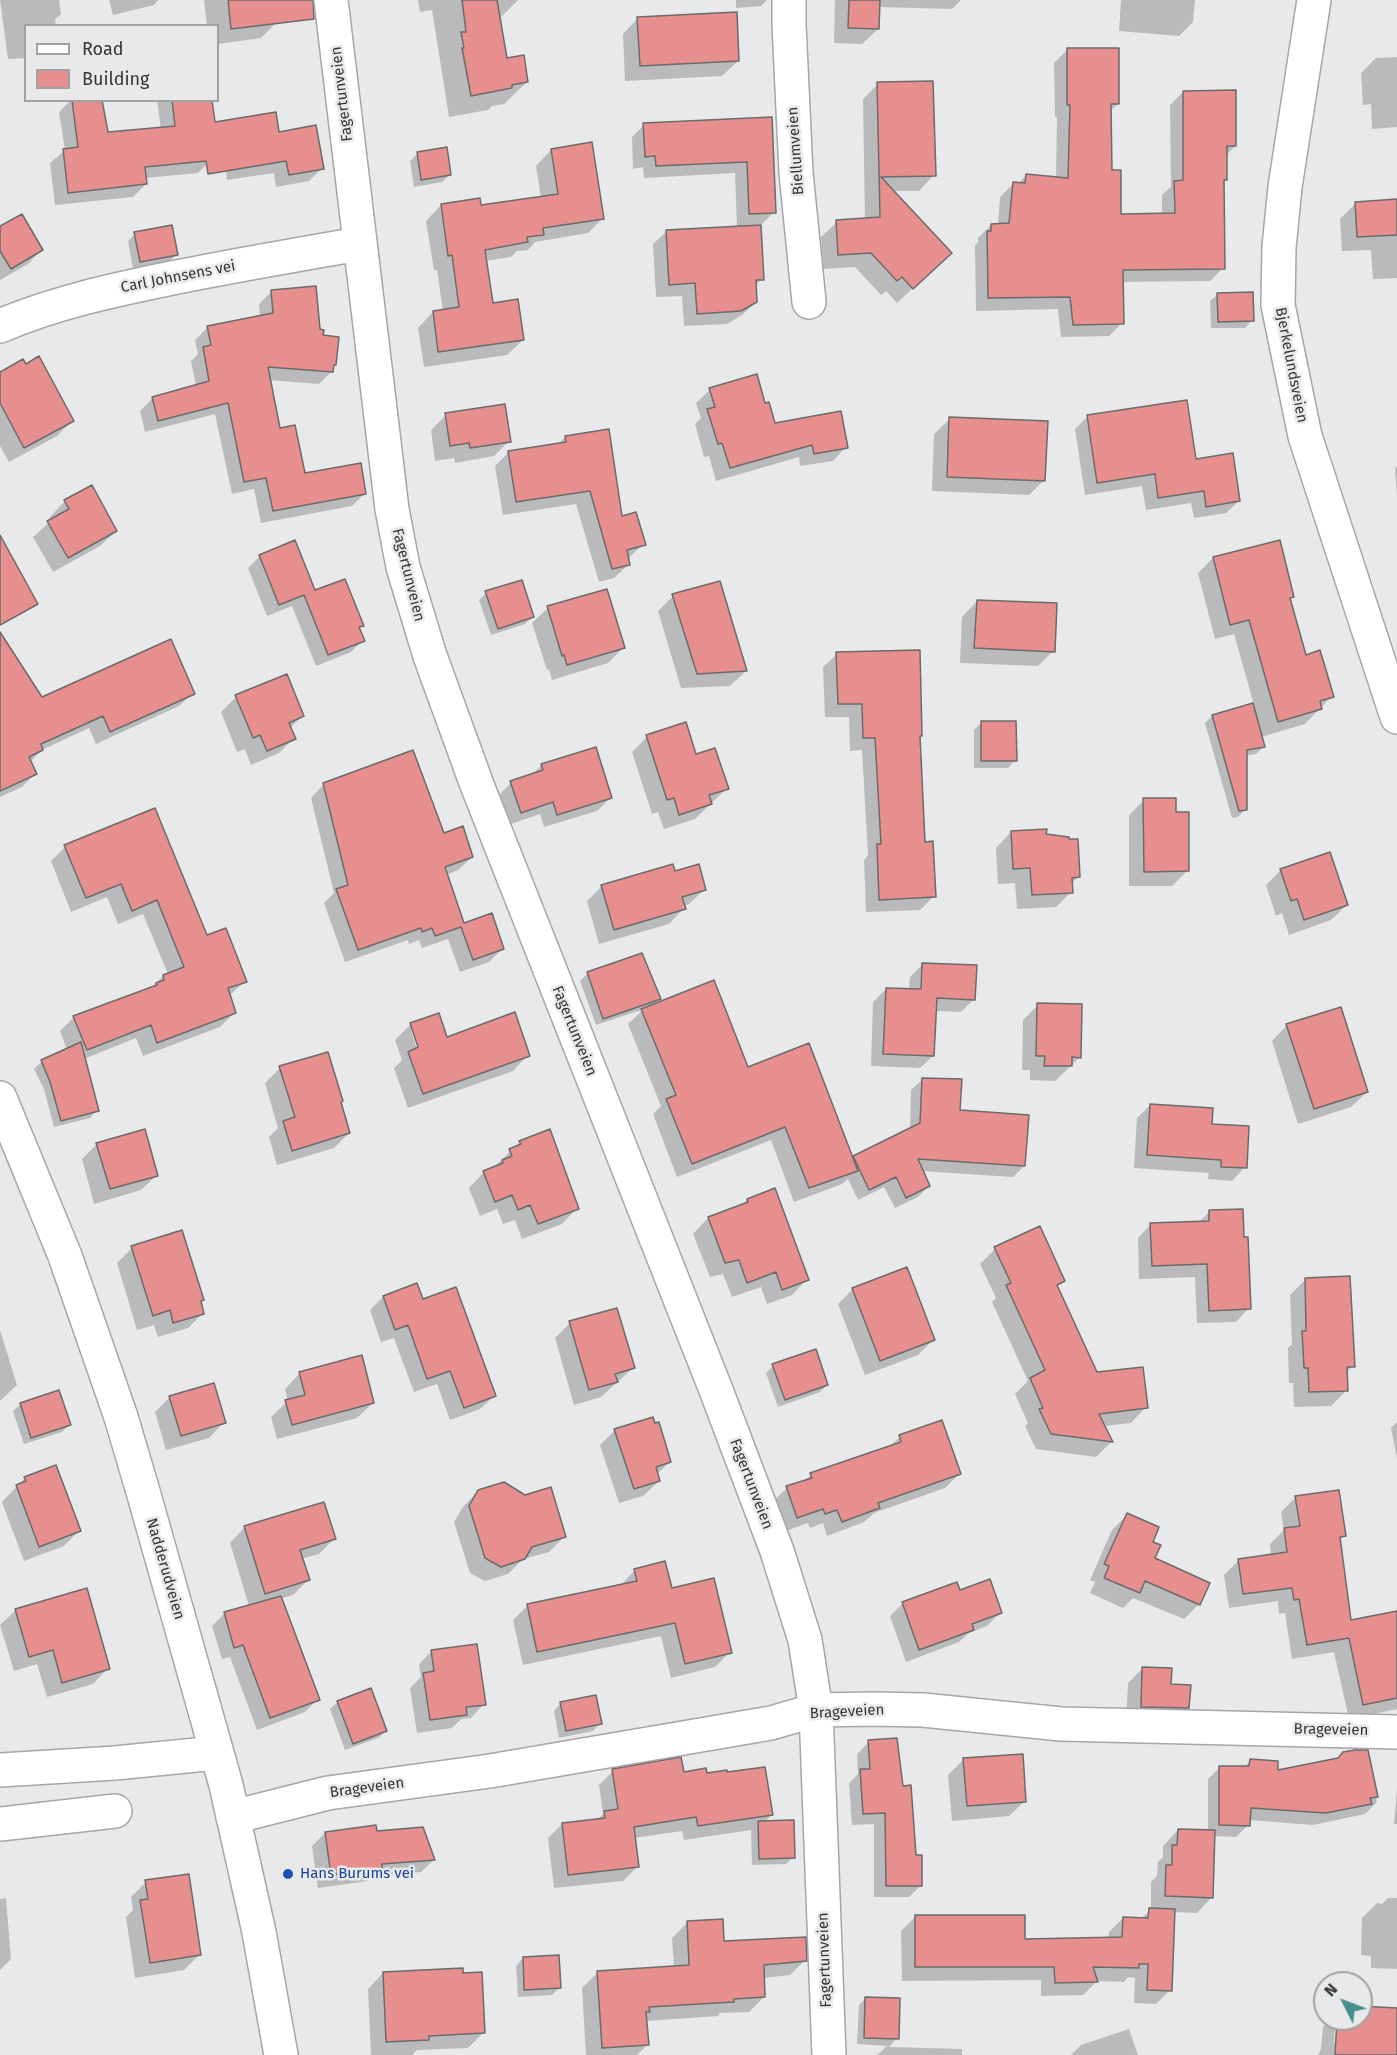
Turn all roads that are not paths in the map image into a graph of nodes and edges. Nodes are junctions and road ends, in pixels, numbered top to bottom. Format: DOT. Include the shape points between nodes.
graph roads {
  1 [pos="331,0"];
  2 [pos="789,0"];
  3 [pos="1314,0"];
  4 [pos="359,244"];
  5 [pos="809,302"];
  6 [pos="0,326"];
  7 [pos="1397,717"];
  8 [pos="0,1098"];
  9 [pos="816,1710"];
  10 [pos="1397,1732"];
  11 [pos="216,1753"];
  12 [pos="0,1770"];
  13 [pos="116,1810"];
  14 [pos="233,1817"];
  15 [pos="0,1824"];
  16 [pos="281,2055"];
  17 [pos="829,2055"];
  1 -- 4 [label="street, Fagertunveien"];
  2 -- 5 [label="street, Biellumveien" via="796,173"];
  3 -- 7 [label="street, Bjerkelundsveien" via="1285,187 1278,305 1305,435"];
  4 -- 6 [label="street, Carl Johnsens vei" via="100,293 34,311"];
  4 -- 9 [label="street, Fagertunveien" via="392,509 403,567 430,656 777,1551 805,1640"];
  8 -- 11 [label="street, Nadderudveien" via="65,1256 107,1375"];
  9 -- 10 [label="street, Brageveien" via="923,1710 1061,1724"];
  9 -- 14 [label="street, Brageveien" via="771,1723 514,1767 328,1793"];
  9 -- 17 [label="street, Fagertunveien"];
  11 -- 12 [label="street"];
  11 -- 14 [label="street, Nadderudveien"];
  13 -- 15 [label="street"];
  14 -- 16 [label="street, Nadderudveien"];
}
